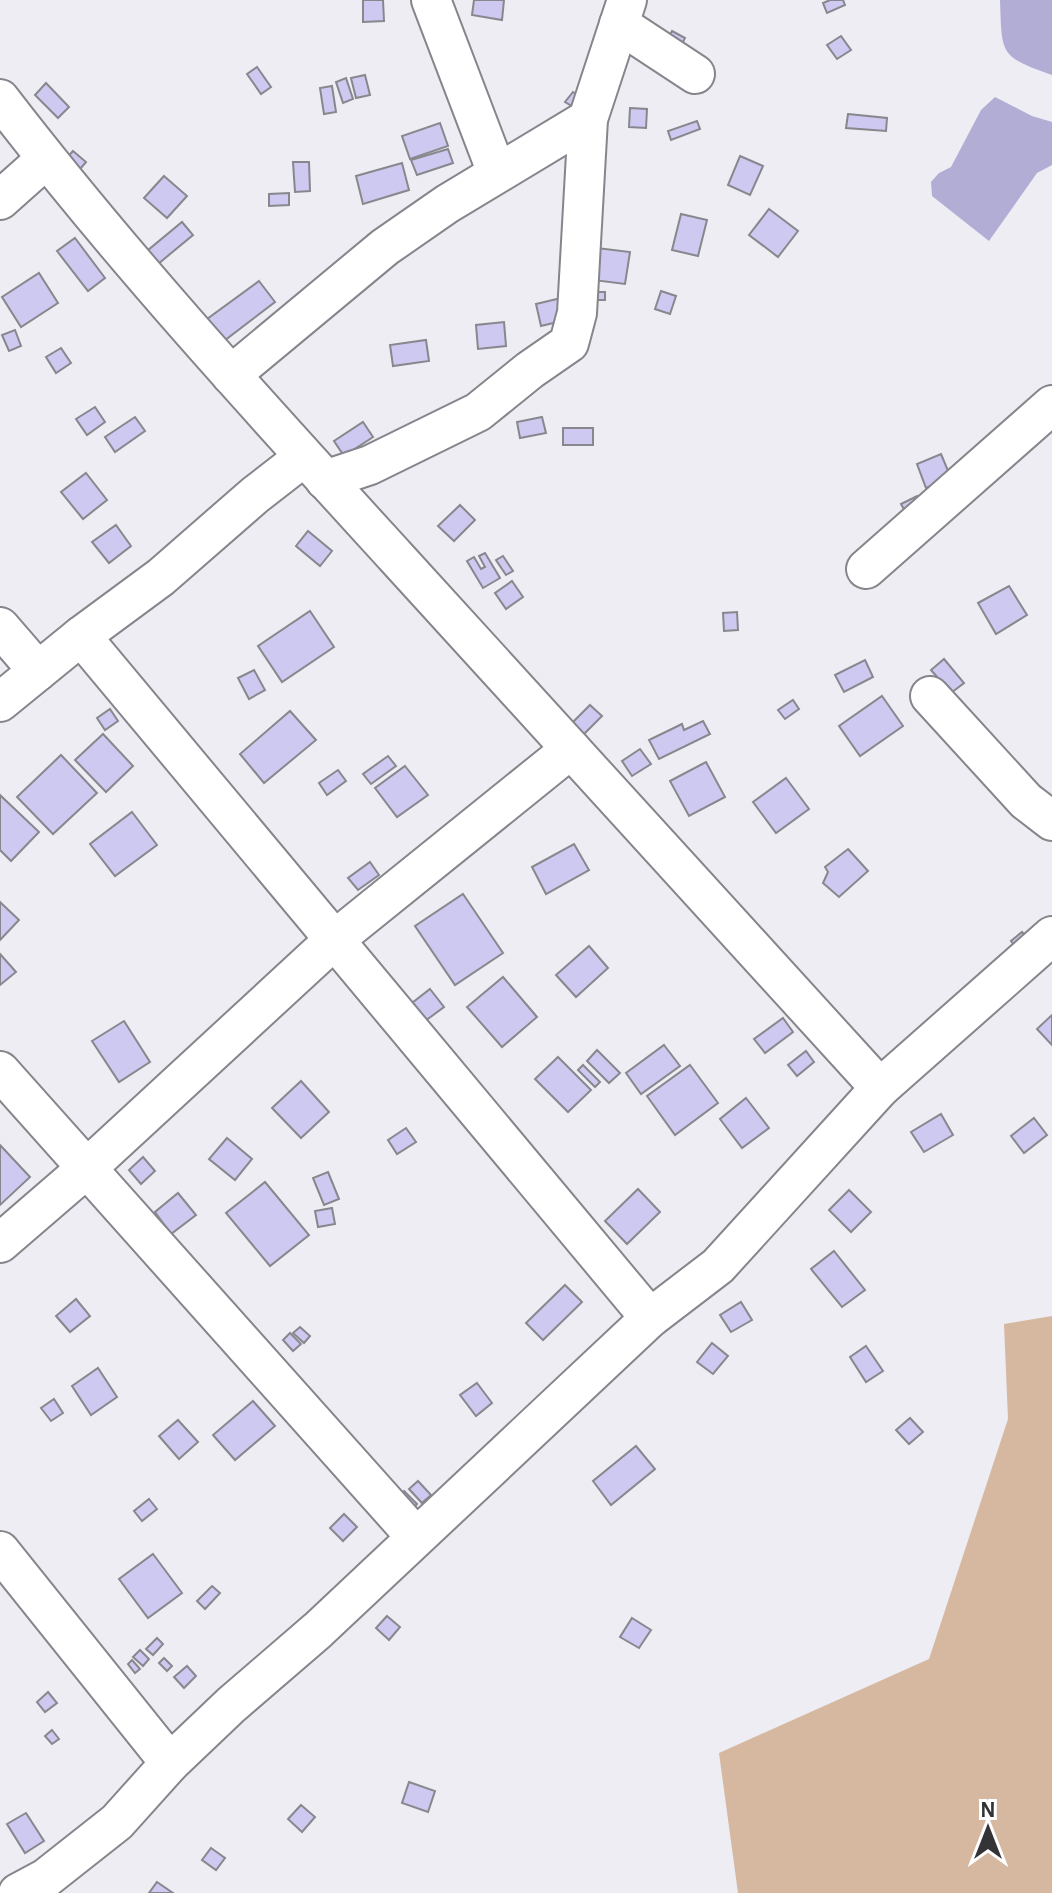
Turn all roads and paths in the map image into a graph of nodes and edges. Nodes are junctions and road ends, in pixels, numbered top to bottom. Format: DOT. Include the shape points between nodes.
graph roads {
  1 [pos="431,0"];
  2 [pos="623,12"];
  3 [pos="695,74"];
  4 [pos="0,99"];
  5 [pos="588,119"];
  6 [pos="46,159"];
  7 [pos="497,173"];
  8 [pos="0,200"];
  9 [pos="231,375"];
  10 [pos="1052,405"];
  11 [pos="315,468"];
  12 [pos="866,569"];
  13 [pos="0,627"];
  14 [pos="81,636"];
  15 [pos="38,671"];
  16 [pos="930,696"];
  17 [pos="0,702"];
  18 [pos="571,749"];
  19 [pos="1052,821"];
  20 [pos="1052,936"];
  21 [pos="333,941"];
  22 [pos="0,1071"];
  23 [pos="880,1088"];
  24 [pos="87,1168"];
  25 [pos="0,1243"];
  26 [pos="650,1318"];
  27 [pos="416,1537"];
  28 [pos="0,1551"];
  29 [pos="170,1763"];
  30 [pos="18,1893"];
  1 -- 7 [label="street"];
  2 -- 3 [label="street"];
  2 -- 5 [label="street"];
  4 -- 6 [label="street"];
  5 -- 7 [label="street"];
  5 -- 11 [label="street" via="577,313 569,343 478,412 370,465"];
  6 -- 8 [label="street"];
  6 -- 9 [label="street"];
  7 -- 9 [label="street" via="385,247"];
  9 -- 11 [label="street"];
  10 -- 12 [label="street"];
  11 -- 14 [label="street" via="255,495 161,577"];
  11 -- 18 [label="street"];
  13 -- 15 [label="street"];
  14 -- 15 [label="street"];
  14 -- 21 [label="street"];
  15 -- 17 [label="street"];
  16 -- 19 [label="street" via="1026,801"];
  18 -- 21 [label="street"];
  18 -- 23 [label="street"];
  20 -- 23 [label="street"];
  21 -- 24 [label="street"];
  21 -- 26 [label="street"];
  22 -- 24 [label="street"];
  23 -- 26 [label="street" via="718,1266"];
  24 -- 25 [label="street"];
  24 -- 27 [label="street"];
  26 -- 27 [label="street"];
  27 -- 29 [label="street"];
  28 -- 29 [label="street"];
  29 -- 30 [label="street" via="117,1822 46,1878"];
}
